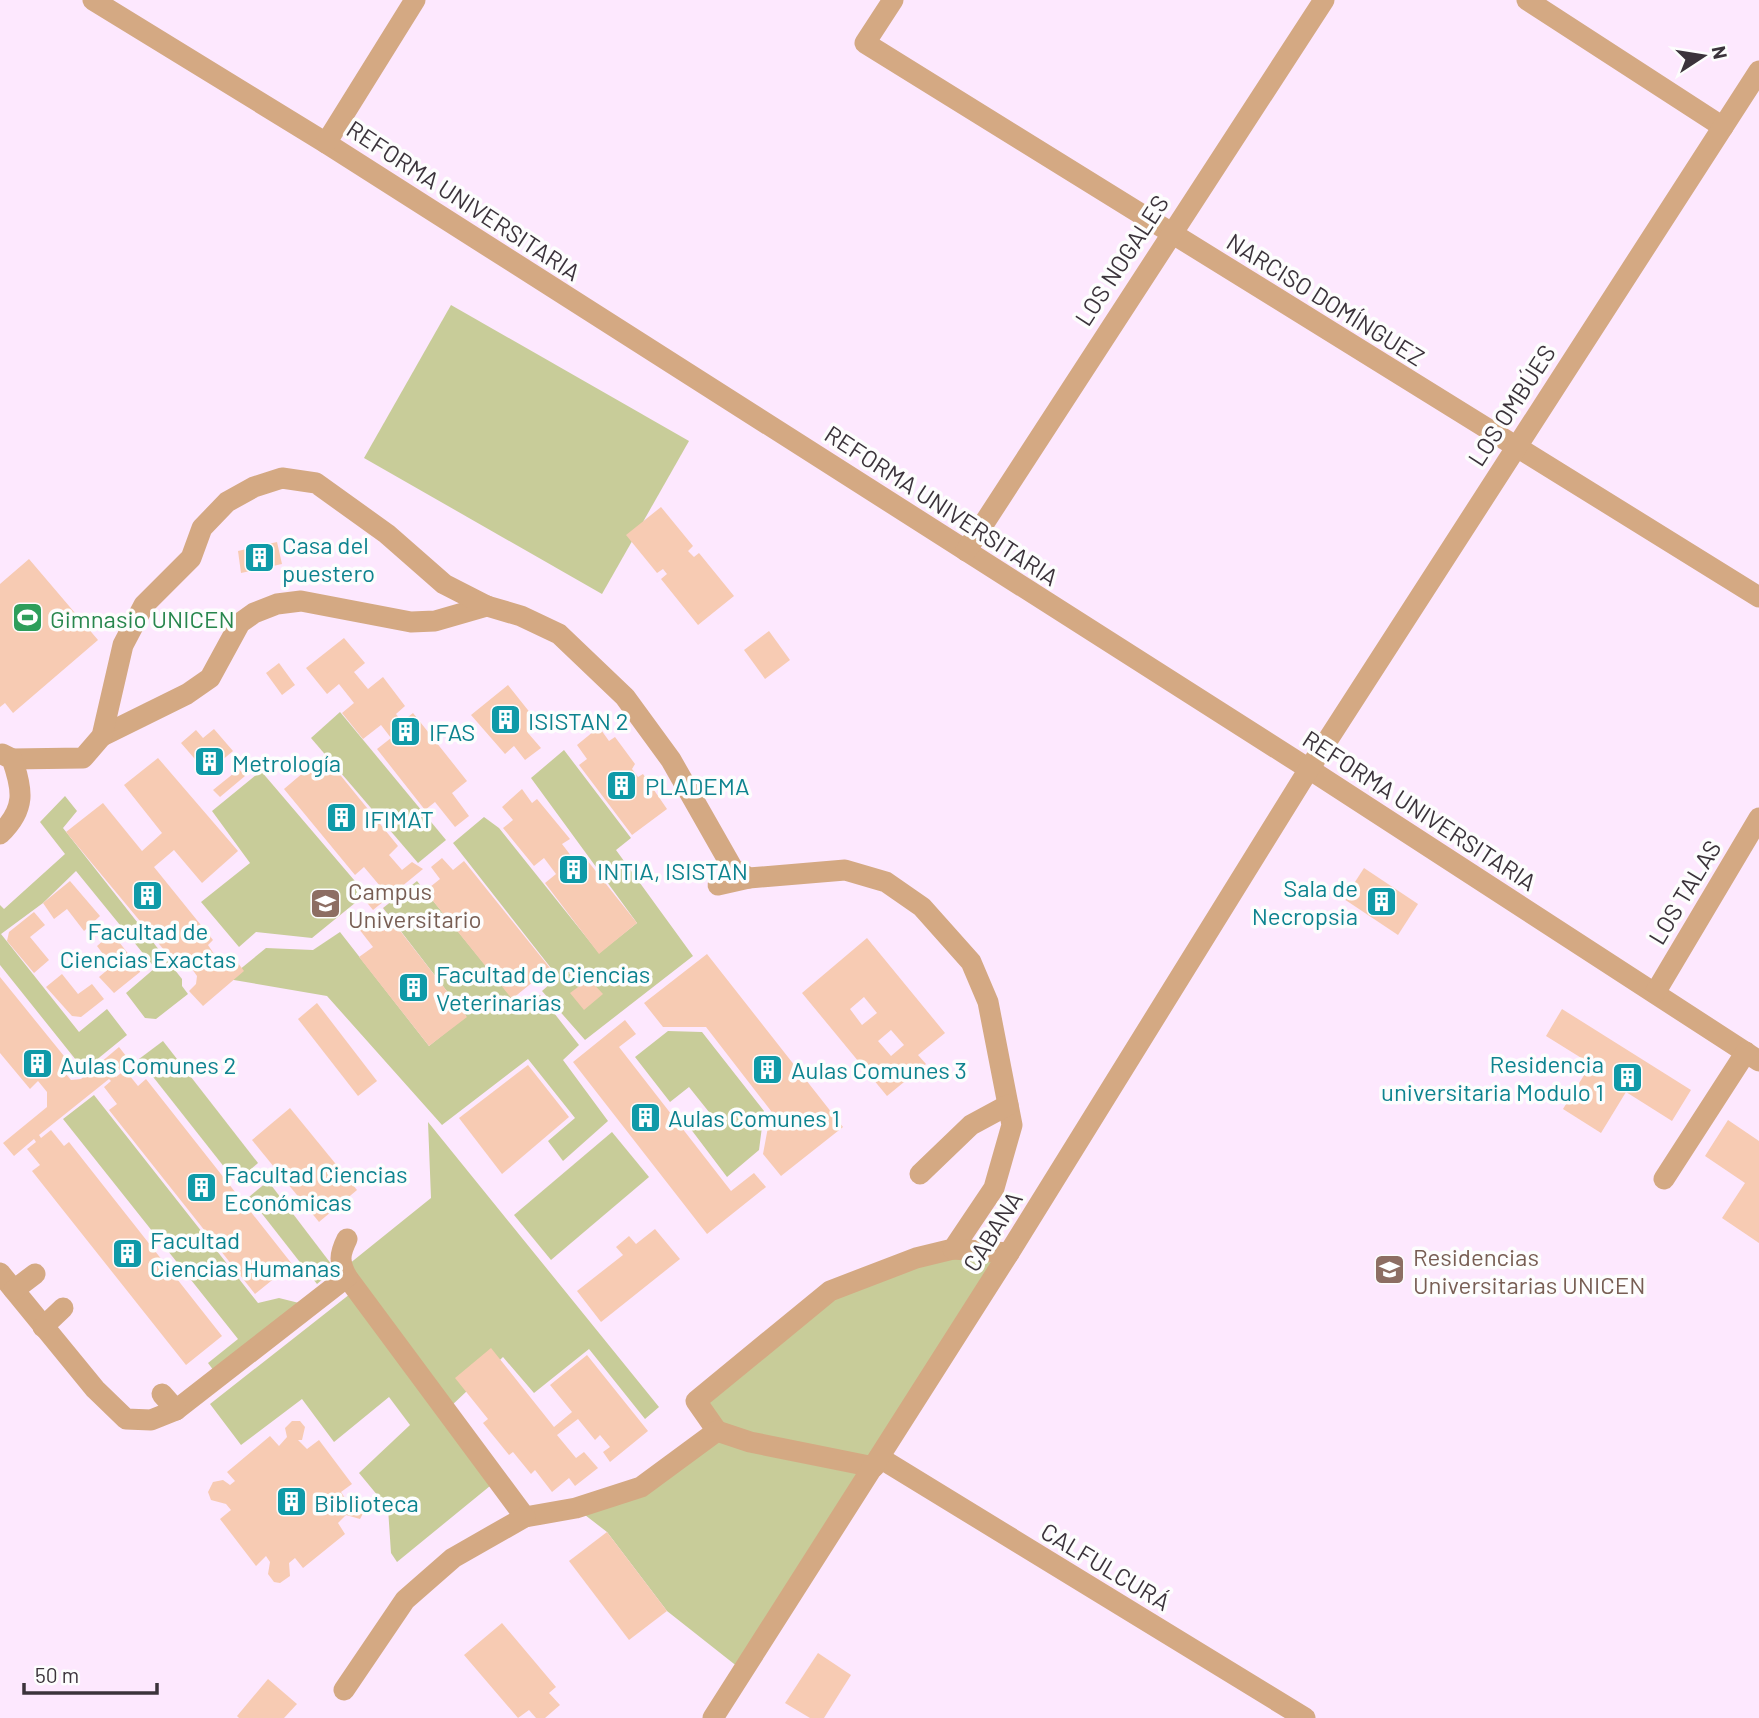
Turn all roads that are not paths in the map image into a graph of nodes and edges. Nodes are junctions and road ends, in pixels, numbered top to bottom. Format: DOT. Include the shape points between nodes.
graph roads {
  1 [pos="93,0"];
  2 [pos="415,0"];
  3 [pos="893,0"];
  4 [pos="1324,0"];
  5 [pos="1527,0"];
  6 [pos="1759,71"];
  7 [pos="1723,127"];
  8 [pos="326,143"];
  9 [pos="1170,233"];
  10 [pos="1515,448"];
  11 [pos="966,551"];
  12 [pos="1759,597"];
  13 [pos="487,606"];
  14 [pos="102,736"];
  15 [pos="6,756"];
  16 [pos="1309,769"];
  17 [pos="1759,819"];
  18 [pos="11,830"];
  19 [pos="748,877"];
  20 [pos="718,885"];
  21 [pos="1655,993"];
  22 [pos="1753,1056"];
  23 [pos="1008,1105"];
  24 [pos="920,1174"];
  25 [pos="1664,1179"];
  26 [pos="347,1239"];
  27 [pos="953,1250"];
  28 [pos="1009,1253"];
  29 [pos="0,1273"];
  30 [pos="35,1274"];
  31 [pos="347,1277"];
  32 [pos="14,1290"];
  33 [pos="63,1308"];
  34 [pos="43,1327"];
  35 [pos="717,1431"];
  36 [pos="877,1463"];
  37 [pos="525,1517"];
  38 [pos="344,1690"];
  39 [pos="713,1718"];
  40 [pos="1305,1718"];
  1 -- 8 [label="street, REFORMA UNIVERSITARIA"];
  2 -- 8 [label="street"];
  3 -- 9 [label="street, NARCISO DOMÍNGUEZ" via="865,43"];
  4 -- 9 [label="street, LOS NOGALES"];
  5 -- 7 [label="street"];
  6 -- 7 [label="street, LOS OMBÚES"];
  7 -- 10 [label="street, LOS OMBÚES"];
  8 -- 11 [label="street, REFORMA UNIVERSITARIA"];
  9 -- 10 [label="street, NARCISO DOMÍNGUEZ"];
  9 -- 11 [label="street, LOS NOGALES"];
  10 -- 12 [label="street, NARCISO DOMÍNGUEZ"];
  10 -- 16 [label="street, LOS OMBÚES"];
  11 -- 16 [label="street, REFORMA UNIVERSITARIA"];
  13 -- 14 [label="street" via="435,621 411,622 301,601 277,604 240,623 210,678"];
  13 -- 14 [label="street" via="444,584 387,534 316,483 282,478 254,487 227,502 202,528 191,558 144,606 123,645"];
  13 -- 19 [label="street" via="559,634 625,697 671,760 704,833 733,869"];
  14 -- 15 [label="street" via="83,758"];
  15 -- 18 [label="street" via="22,789"];
  16 -- 21 [label="street, REFORMA UNIVERSITARIA"];
  16 -- 28 [label="street, CABANA"];
  17 -- 21 [label="street, LOS TALAS"];
  19 -- 20 [label="street"];
  19 -- 23 [label="street" via="845,870 886,882 922,907 971,962 988,1002"];
  21 -- 22 [label="street, REFORMA UNIVERSITARIA"];
  22 -- 25 [label="street"];
  23 -- 24 [label="street" via="971,1125"];
  23 -- 27 [label="street" via="1012,1125 994,1188"];
  26 -- 31 [label="street" via="340,1265"];
  27 -- 28 [label="street"];
  27 -- 35 [label="street" via="916,1258 830,1292 789,1319 704,1387 696,1401"];
  28 -- 36 [label="street, CABANA"];
  29 -- 32 [label="street"];
  30 -- 32 [label="street"];
  31 -- 34 [label="street" via="169,1402 151,1420 126,1419"];
  31 -- 37 [label="street"];
  32 -- 34 [label="street"];
  33 -- 34 [label="street"];
  35 -- 36 [label="street" via="750,1442"];
  35 -- 37 [label="street" via="641,1487 576,1508"];
  36 -- 39 [label="street, CABANA"];
  36 -- 40 [label="street, CALFULCURÁ"];
  37 -- 38 [label="street" via="453,1558 405,1600"];
}
